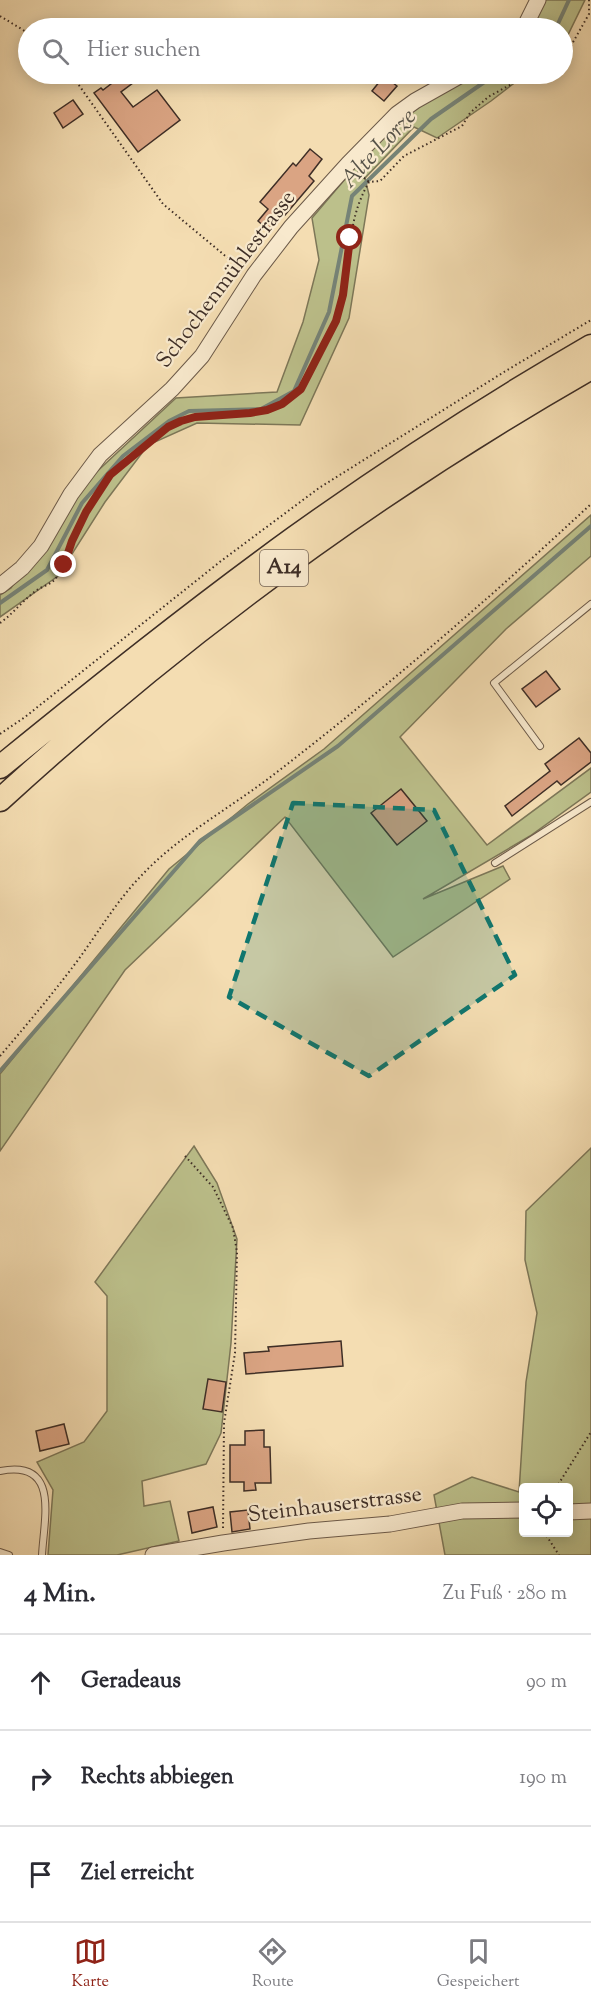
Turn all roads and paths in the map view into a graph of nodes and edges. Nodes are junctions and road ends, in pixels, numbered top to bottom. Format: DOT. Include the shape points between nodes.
graph roads {
  1 [pos="537,0"];
  2 [pos="590,0"];
  3 [pos="0,16"];
  4 [pos="529,18"];
  5 [pos="18,27"];
  6 [pos="573,42"];
  7 [pos="78,84"];
  8 [pos="445,84"];
  9 [pos="512,84"];
  10 [pos="254,275"];
  11 [pos="591,346"];
  12 [pos="591,368"];
  13 [pos="591,504"];
  14 [pos="0,586"];
  15 [pos="591,604"];
  16 [pos="0,623"];
  17 [pos="125,668"];
  18 [pos="540,746"];
  19 [pos="0,767"];
  20 [pos="0,776"];
  21 [pos="0,800"];
  22 [pos="591,802"];
  23 [pos="495,863"];
  24 [pos="0,1056"];
  25 [pos="185,1156"];
  26 [pos="591,1432"];
  27 [pos="0,1471"];
  28 [pos="559,1483"];
  29 [pos="519,1510"];
  30 [pos="591,1511"];
  31 [pos="573,1512"];
  32 [pos="547,1537"];
  33 [pos="223,1543"];
  34 [pos="0,1552"];
  35 [pos="9,1555"];
  36 [pos="42,1555"];
  37 [pos="153,1555"];
  38 [pos="559,1555"];
  1 -- 4 [label="street"];
  2 -- 6 [label="path" via="589,14"];
  3 -- 5 [label="path"];
  7 -- 10 [label="path" via="163,204"];
  8 -- 10 [label="street, Schochenmühlestrasse" via="397,114 298,219"];
  9 -- 16 [label="path" via="488,97 462,126 404,156 380,181 367,181 354,214 336,321 301,389 267,410 195,417 168,427 110,475 86,512 55,580 21,602"];
  10 -- 14 [label="street, Schochenmühlestrasse" via="202,356 100,455 71,494 41,546"];
  11 -- 17 [label="highway, A14" via="474,416 345,503 234,582"];
  12 -- 21 [label="highway, A14" via="438,462 284,568 140,680"];
  13 -- 24 [label="path" via="415,661 275,774 170,848 119,901 73,967"];
  15 -- 18 [label="lane" via="494,683"];
  17 -- 19 [label="highway"];
  17 -- 20 [label="highway, A14"];
  22 -- 23 [label="lane"];
  25 -- 33 [label="path" via="213,1187 234,1228 237,1252 235,1353 224,1424"];
  26 -- 28 [label="path"];
  27 -- 36 [label="lane" via="28,1471 41,1483 46,1495"];
  29 -- 33 [label="street, Steinhauserstrasse" via="462,1511 382,1525"];
  30 -- 31 [label="street"];
  32 -- 38 [label="path"];
  33 -- 37 [label="street, Steinhauserstrasse"];
  34 -- 35 [label="lane"];
}
